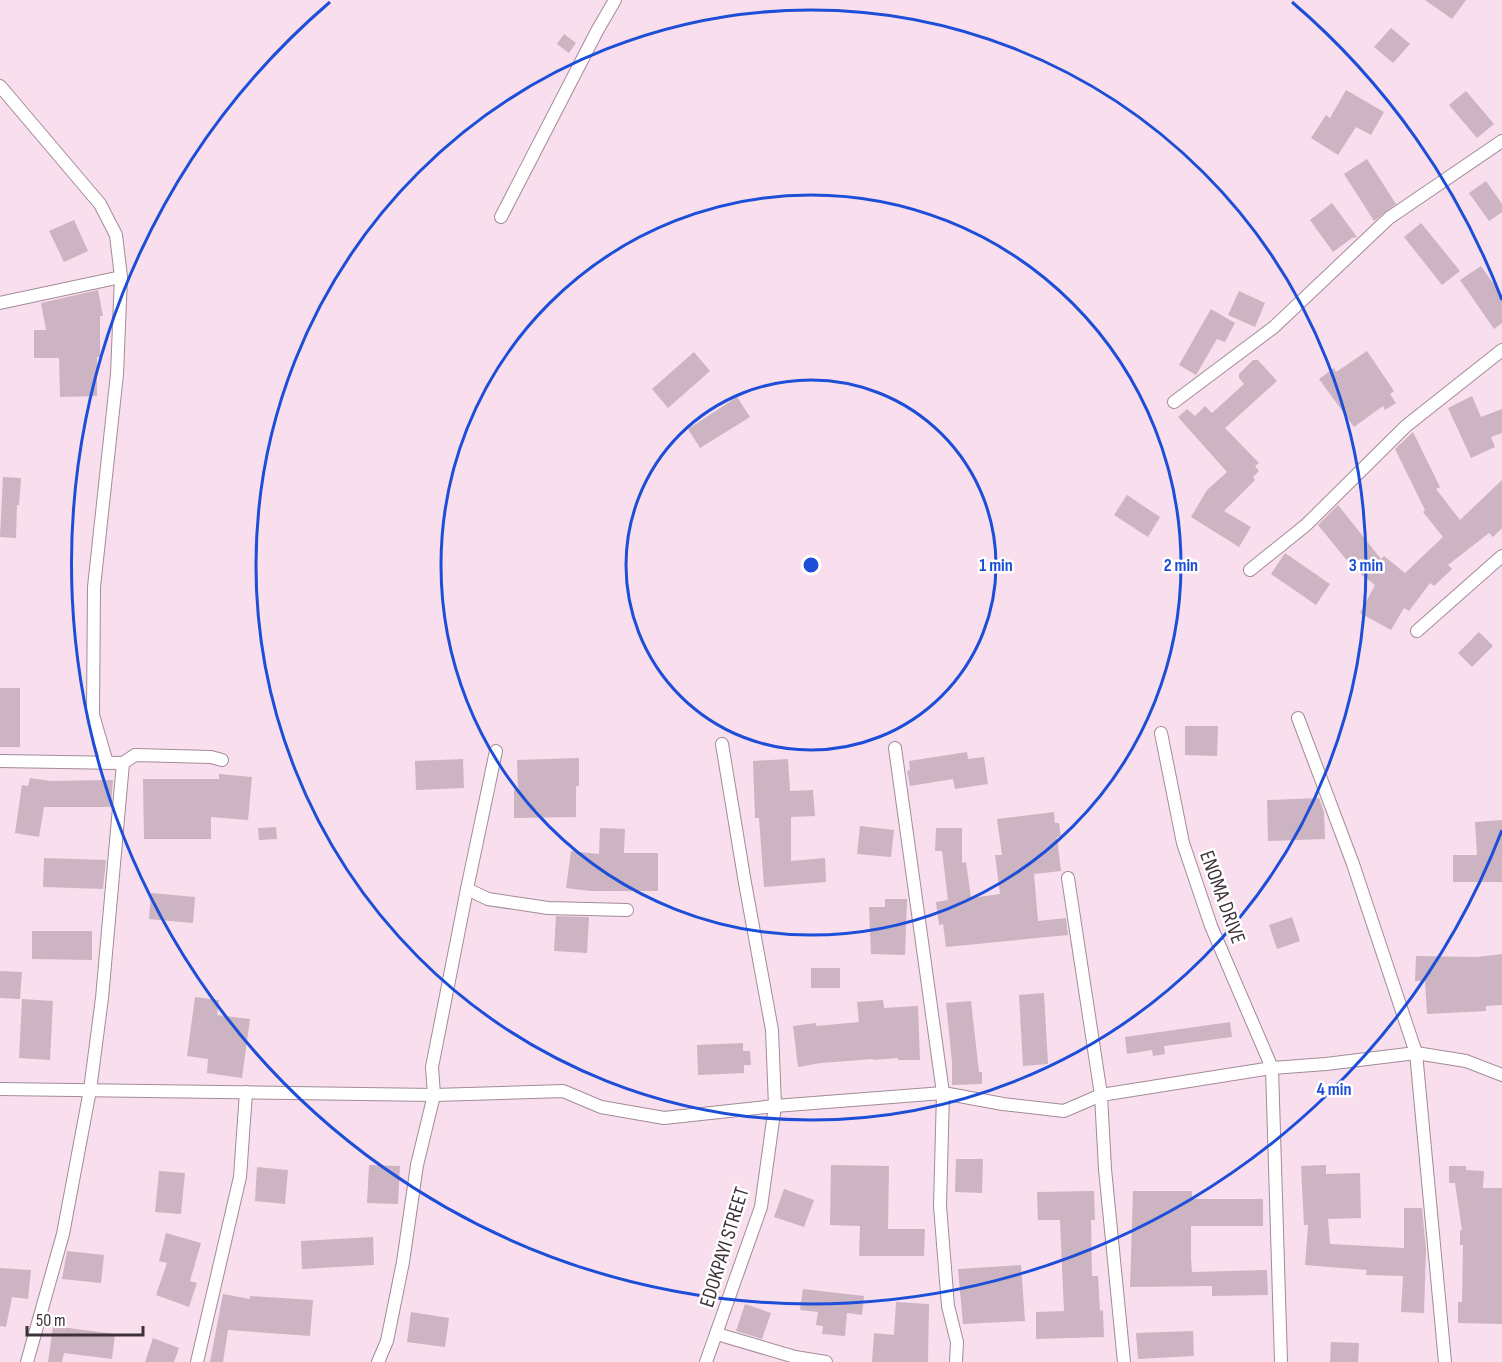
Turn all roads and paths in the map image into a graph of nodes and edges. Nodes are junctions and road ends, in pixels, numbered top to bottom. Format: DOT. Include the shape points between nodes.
graph roads {
  1 [pos="615,0"];
  2 [pos="0,87"];
  3 [pos="1502,141"];
  4 [pos="501,217"];
  5 [pos="121,277"];
  6 [pos="0,303"];
  7 [pos="1502,350"];
  8 [pos="1174,402"];
  9 [pos="1502,556"];
  10 [pos="1250,570"];
  11 [pos="1417,632"];
  12 [pos="1298,718"];
  13 [pos="1161,733"];
  14 [pos="723,744"];
  15 [pos="895,748"];
  16 [pos="496,751"];
  17 [pos="0,760"];
  18 [pos="222,760"];
  19 [pos="107,763"];
  20 [pos="123,763"];
  21 [pos="1068,878"];
  22 [pos="466,889"];
  23 [pos="627,910"];
  24 [pos="1416,1053"];
  25 [pos="1272,1068"];
  26 [pos="1502,1075"];
  27 [pos="0,1089"];
  28 [pos="90,1090"];
  29 [pos="246,1092"];
  30 [pos="943,1093"];
  31 [pos="434,1095"];
  32 [pos="1101,1095"];
  33 [pos="775,1106"];
  34 [pos="717,1334"];
  35 [pos="27,1362"];
  36 [pos="197,1362"];
  37 [pos="378,1362"];
  38 [pos="706,1362"];
  39 [pos="826,1362"];
  40 [pos="956,1362"];
  41 [pos="1124,1362"];
  42 [pos="1281,1362"];
  43 [pos="1445,1362"];
  1 -- 4 [label="street"];
  2 -- 5 [label="street" via="100,204 116,235"];
  3 -- 8 [label="street" via="1389,218 1274,327"];
  5 -- 6 [label="street"];
  5 -- 19 [label="street" via="117,374 94,587 93,714"];
  7 -- 10 [label="street" via="1406,426 1306,525"];
  9 -- 11 [label="street"];
  12 -- 24 [label="street" via="1357,875"];
  13 -- 25 [label="street, ENOMA DRIVE" via="1183,843 1211,926"];
  14 -- 33 [label="street, EDOKPAYI STREET" via="772,1030"];
  15 -- 30 [label="street"];
  16 -- 22 [label="street"];
  17 -- 19 [label="street"];
  18 -- 20 [label="street" via="135,755"];
  19 -- 20 [label="street"];
  20 -- 28 [label="street"];
  21 -- 32 [label="street"];
  22 -- 23 [label="street" via="488,900 548,908"];
  22 -- 31 [label="street" via="432,1067"];
  24 -- 25 [label="street"];
  24 -- 26 [label="street" via="1466,1061"];
  24 -- 43 [label="street"];
  25 -- 32 [label="street"];
  25 -- 42 [label="street"];
  27 -- 28 [label="street"];
  28 -- 29 [label="street"];
  28 -- 35 [label="street" via="63,1234"];
  29 -- 31 [label="street"];
  29 -- 36 [label="street" via="240,1177"];
  30 -- 32 [label="street" via="1064,1111"];
  30 -- 33 [label="street"];
  30 -- 40 [label="street" via="940,1206 948,1306 957,1342"];
  31 -- 33 [label="street" via="563,1091 601,1107 664,1118"];
  31 -- 37 [label="street" via="417,1165 387,1341"];
  32 -- 41 [label="street"];
  33 -- 34 [label="street, EDOKPAYI STREET" via="761,1207"];
  34 -- 38 [label="street, EDOKPAYI STREET"];
  34 -- 39 [label="street"];
}
